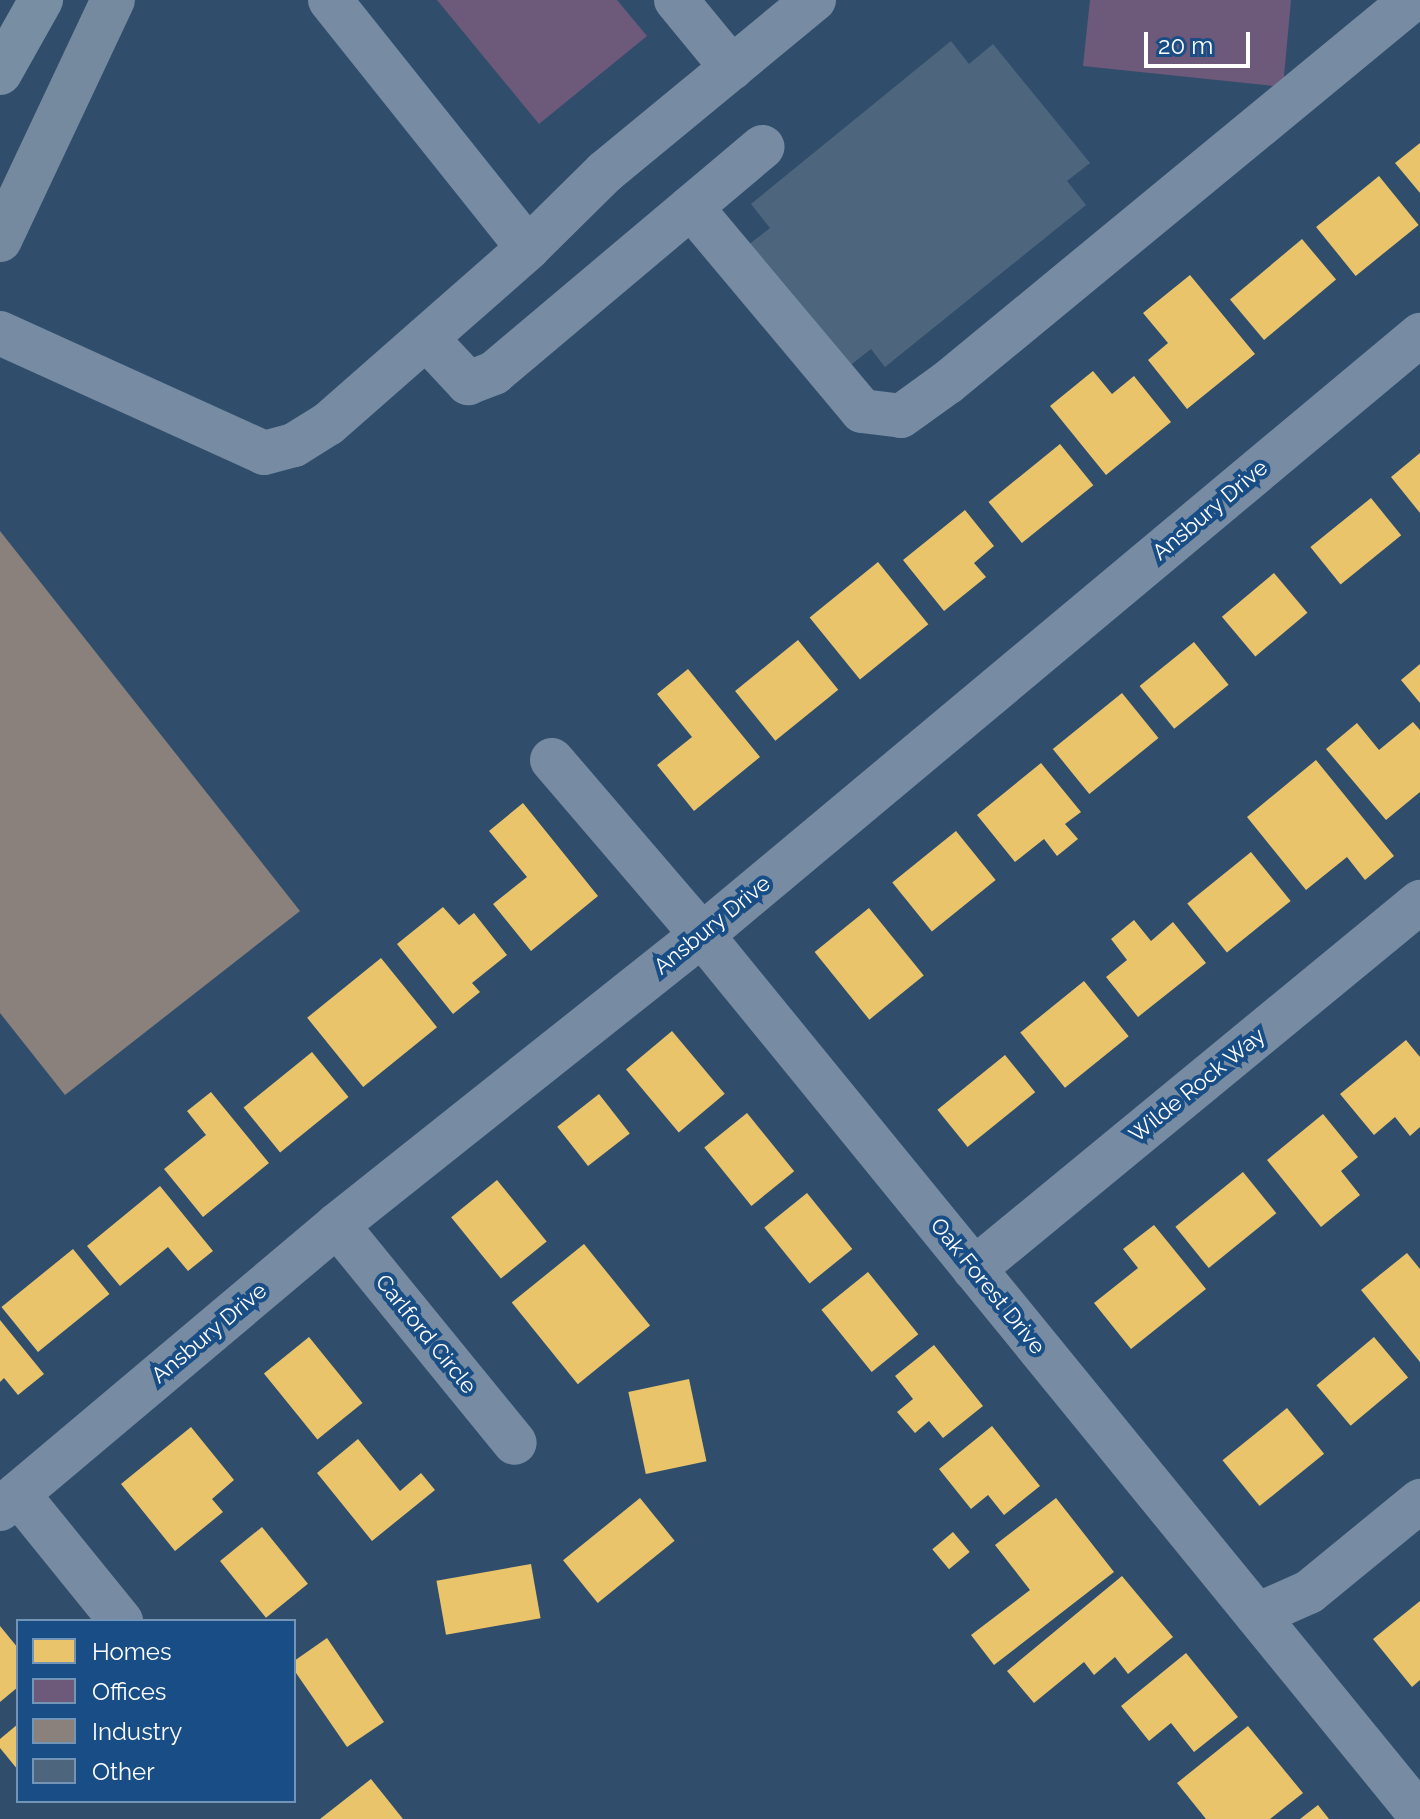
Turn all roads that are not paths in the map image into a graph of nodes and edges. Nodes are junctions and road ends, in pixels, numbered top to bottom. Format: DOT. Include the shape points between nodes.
graph roads {
  1 [pos="41,0"];
  2 [pos="113,0"];
  3 [pos="330,0"];
  4 [pos="676,0"];
  5 [pos="814,0"];
  6 [pos="1412,0"];
  7 [pos="732,68"];
  8 [pos="0,73"];
  9 [pos="762,147"];
  10 [pos="691,207"];
  11 [pos="0,240"];
  12 [pos="528,248"];
  13 [pos="0,333"];
  14 [pos="1420,335"];
  15 [pos="426,338"];
  16 [pos="552,760"];
  17 [pos="1420,902"];
  18 [pos="702,935"];
  19 [pos="337,1225"];
  20 [pos="974,1269"];
  21 [pos="515,1443"];
  22 [pos="9,1501"];
  23 [pos="1420,1501"];
  24 [pos="1257,1615"];
  25 [pos="119,1619"];
  26 [pos="1420,1815"];
  1 -- 8 [label="highway"];
  2 -- 11 [label="main road"];
  3 -- 12 [label="street"];
  4 -- 7 [label="street"];
  5 -- 7 [label="street"];
  6 -- 10 [label="street" via="901,416 862,411"];
  7 -- 12 [label="street" via="605,172"];
  9 -- 10 [label="street"];
  10 -- 15 [label="street" via="494,373 468,383"];
  12 -- 15 [label="street"];
  13 -- 15 [label="street" via="264,453 294,445 328,424"];
  14 -- 18 [label="street, Ansbury Drive"];
  16 -- 18 [label="street, Oak Forest Drive"];
  17 -- 20 [label="street, Wilde Rock Way"];
  18 -- 19 [label="street, Ansbury Drive"];
  18 -- 20 [label="street, Oak Forest Drive"];
  19 -- 21 [label="street, Carlford Circle"];
  19 -- 22 [label="street, Ansbury Drive"];
  20 -- 24 [label="street, Oak Forest Drive"];
  22 -- 25 [label="street"];
  23 -- 24 [label="street" via="1309,1592"];
  24 -- 26 [label="street, Oak Forest Drive"];
}
